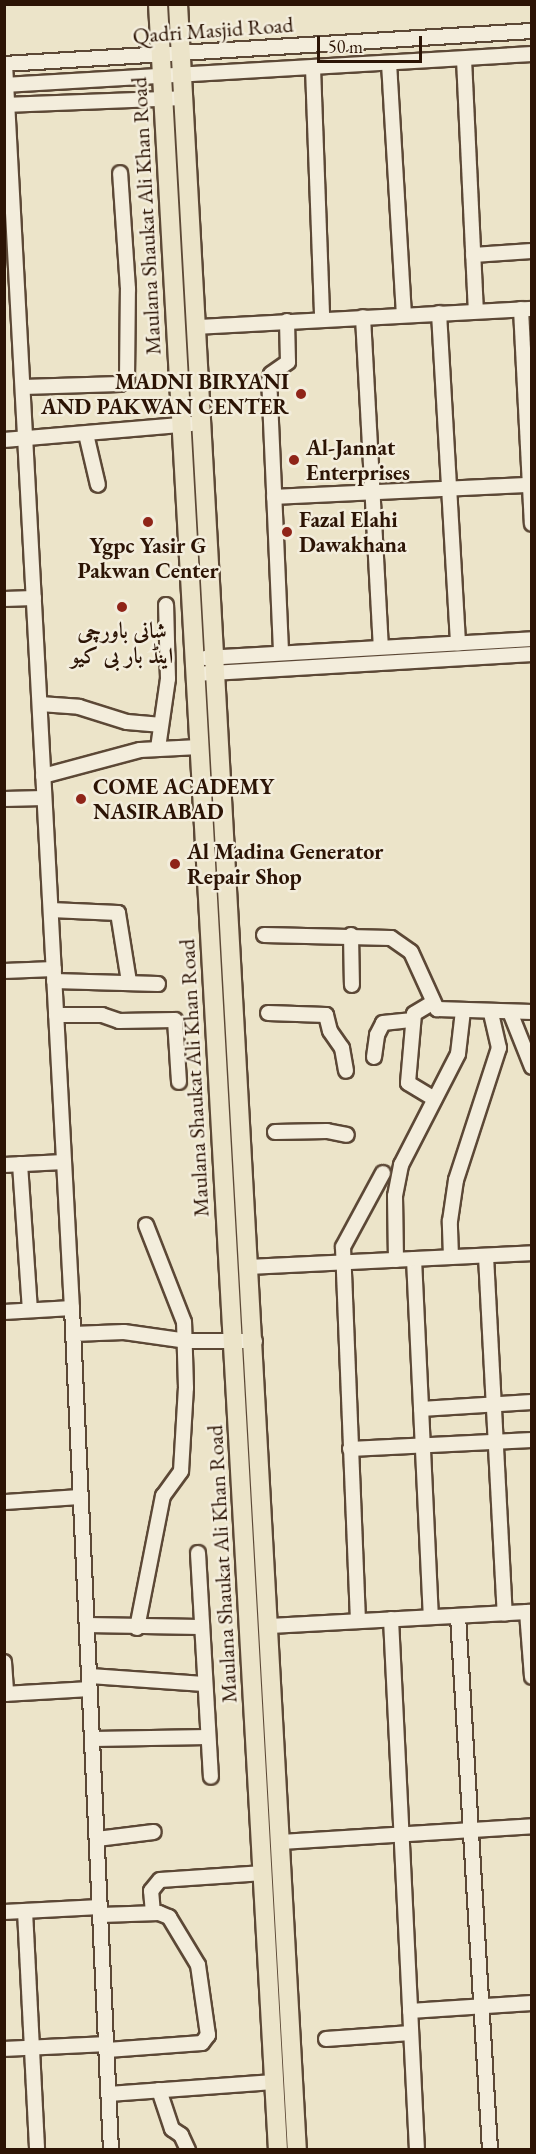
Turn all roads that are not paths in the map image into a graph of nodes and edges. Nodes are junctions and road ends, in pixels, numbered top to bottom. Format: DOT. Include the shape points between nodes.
graph roads {
  1 [pos="158,4"];
  2 [pos="178,4"];
  3 [pos="531,31"];
  4 [pos="181,54"];
  5 [pos="531,54"];
  6 [pos="162,55"];
  7 [pos="464,59"];
  8 [pos="389,63"];
  9 [pos="5,64"];
  10 [pos="313,68"];
  11 [pos="182,77"];
  12 [pos="161,78"];
  13 [pos="5,85"];
  14 [pos="162,98"];
  15 [pos="183,98"];
  16 [pos="6,105"];
  17 [pos="120,174"];
  18 [pos="531,251"];
  19 [pos="473,255"];
  20 [pos="11,296"];
  21 [pos="526,309"];
  22 [pos="476,311"];
  23 [pos="439,313"];
  24 [pos="404,315"];
  25 [pos="363,317"];
  26 [pos="322,319"];
  27 [pos="287,321"];
  28 [pos="197,327"];
  29 [pos="23,387"];
  30 [pos="202,423"];
  31 [pos="181,425"];
  32 [pos="86,434"];
  33 [pos="26,439"];
  34 [pos="4,440"];
  35 [pos="530,451"];
  36 [pos="98,485"];
  37 [pos="530,485"];
  38 [pos="449,489"];
  39 [pos="372,494"];
  40 [pos="274,497"];
  41 [pos="531,524"];
  42 [pos="34,598"];
  43 [pos="4,599"];
  44 [pos="166,605"];
  45 [pos="531,639"];
  46 [pos="458,643"];
  47 [pos="381,646"];
  48 [pos="281,651"];
  49 [pos="531,654"];
  50 [pos="218,664"];
  51 [pos="194,666"];
  52 [pos="40,704"];
  53 [pos="159,725"];
  54 [pos="199,747"];
  55 [pos="158,748"];
  56 [pos="43,776"];
  57 [pos="44,798"];
  58 [pos="4,799"];
  59 [pos="51,910"];
  60 [pos="264,935"];
  61 [pos="351,935"];
  62 [pos="4,971"];
  63 [pos="54,975"];
  64 [pos="129,982"];
  65 [pos="159,984"];
  66 [pos="352,985"];
  67 [pos="432,1003"];
  68 [pos="463,1011"];
  69 [pos="491,1012"];
  70 [pos="510,1012"];
  71 [pos="531,1012"];
  72 [pos="268,1013"];
  73 [pos="56,1015"];
  74 [pos="413,1020"];
  75 [pos="374,1057"];
  76 [pos="531,1067"];
  77 [pos="346,1071"];
  78 [pos="179,1082"];
  79 [pos="435,1099"];
  80 [pos="275,1132"];
  81 [pos="347,1135"];
  82 [pos="64,1162"];
  83 [pos="20,1164"];
  84 [pos="4,1165"];
  85 [pos="383,1173"];
  86 [pos="146,1225"];
  87 [pos="531,1253"];
  88 [pos="486,1256"];
  89 [pos="451,1257"];
  90 [pos="414,1259"];
  91 [pos="396,1260"];
  92 [pos="342,1263"];
  93 [pos="250,1267"];
  94 [pos="72,1308"];
  95 [pos="30,1310"];
  96 [pos="4,1312"];
  97 [pos="73,1334"];
  98 [pos="187,1341"];
  99 [pos="233,1341"];
  100 [pos="255,1341"];
  101 [pos="531,1402"];
  102 [pos="494,1405"];
  103 [pos="422,1409"];
  104 [pos="531,1440"];
  105 [pos="496,1442"];
  106 [pos="423,1446"];
  107 [pos="350,1449"];
  108 [pos="81,1497"];
  109 [pos="4,1502"];
  110 [pos="198,1553"];
  111 [pos="529,1612"];
  112 [pos="505,1613"];
  113 [pos="458,1616"];
  114 [pos="431,1617"];
  115 [pos="391,1619"];
  116 [pos="358,1621"];
  117 [pos="87,1625"];
  118 [pos="270,1626"];
  119 [pos="200,1627"];
  120 [pos="136,1629"];
  121 [pos="4,1662"];
  122 [pos="531,1677"];
  123 [pos="90,1683"];
  124 [pos="204,1684"];
  125 [pos="5,1694"];
  126 [pos="208,1737"];
  127 [pos="93,1739"];
  128 [pos="211,1777"];
  129 [pos="531,1826"];
  130 [pos="470,1830"];
  131 [pos="154,1832"];
  132 [pos="402,1834"];
  133 [pos="97,1839"];
  134 [pos="281,1842"];
  135 [pos="264,1873"];
  136 [pos="25,1911"];
  137 [pos="100,1911"];
  138 [pos="4,1912"];
  139 [pos="153,1913"];
  140 [pos="531,2003"];
  141 [pos="481,2006"];
  142 [pos="410,2011"];
  143 [pos="411,2033"];
  144 [pos="326,2039"];
  145 [pos="107,2047"];
  146 [pos="32,2048"];
  147 [pos="4,2049"];
  148 [pos="274,2082"];
  149 [pos="159,2090"];
  150 [pos="109,2094"];
  151 [pos="37,2150"];
  152 [pos="111,2150"];
  153 [pos="188,2150"];
  154 [pos="278,2150"];
  155 [pos="297,2150"];
  156 [pos="417,2150"];
  157 [pos="490,2150"];
  1 -- 6 [label="main road, Maulana Shaukat Ali Khan Road"];
  2 -- 4 [label="main road, Maulana Shaukat Ali Khan Road"];
  3 -- 4 [label="street, Qadri Masjid Road"];
  4 -- 6 [label="street, Qadri Masjid Road"];
  4 -- 11 [label="main road, Maulana Shaukat Ali Khan Road"];
  5 -- 7 [label="street, Qadri Masjid Road"];
  6 -- 9 [label="street, Qadri Masjid Road"];
  6 -- 12 [label="main road, Maulana Shaukat Ali Khan Road"];
  7 -- 8 [label="street, Qadri Masjid Road"];
  7 -- 19 [label="street"];
  8 -- 10 [label="street, Qadri Masjid Road"];
  8 -- 24 [label="street"];
  9 -- 13 [label="street"];
  10 -- 11 [label="street, Qadri Masjid Road"];
  10 -- 26 [label="street"];
  11 -- 12 [label="street, Qadri Masjid Road"];
  11 -- 15 [label="main road, Maulana Shaukat Ali Khan Road"];
  12 -- 13 [label="street, Qadri Masjid Road"];
  12 -- 14 [label="main road, Maulana Shaukat Ali Khan Road"];
  13 -- 16 [label="street"];
  14 -- 15 [label="street"];
  14 -- 16 [label="street"];
  14 -- 31 [label="main road, Maulana Shaukat Ali Khan Road"];
  15 -- 28 [label="main road, Maulana Shaukat Ali Khan Road"];
  16 -- 20 [label="street"];
  17 -- 29 [label="street" via="128,289 127,379 120,384"];
  18 -- 19 [label="street"];
  19 -- 22 [label="street"];
  20 -- 29 [label="street"];
  21 -- 22 [label="street"];
  21 -- 35 [label="street"];
  22 -- 23 [label="street"];
  23 -- 24 [label="street"];
  23 -- 38 [label="street"];
  24 -- 25 [label="street"];
  25 -- 26 [label="street"];
  25 -- 39 [label="street"];
  26 -- 27 [label="street"];
  27 -- 28 [label="street"];
  27 -- 40 [label="street" via="288,362 271,374 269,381"];
  28 -- 30 [label="main road, Maulana Shaukat Ali Khan Road"];
  29 -- 33 [label="street"];
  30 -- 31 [label="street"];
  30 -- 50 [label="main road, Maulana Shaukat Ali Khan Road"];
  31 -- 32 [label="street"];
  31 -- 51 [label="main road, Maulana Shaukat Ali Khan Road"];
  32 -- 33 [label="street"];
  32 -- 36 [label="street"];
  33 -- 34 [label="street"];
  33 -- 42 [label="street"];
  35 -- 37 [label="street"];
  37 -- 38 [label="street"];
  37 -- 41 [label="street"];
  38 -- 39 [label="street"];
  38 -- 46 [label="street"];
  39 -- 40 [label="street"];
  39 -- 47 [label="street"];
  40 -- 48 [label="street"];
  42 -- 43 [label="street"];
  42 -- 52 [label="street"];
  44 -- 53 [label="street" via="168,679"];
  45 -- 46 [label="street"];
  46 -- 47 [label="street"];
  47 -- 48 [label="street"];
  48 -- 50 [label="street"];
  49 -- 50 [label="street"];
  50 -- 51 [label="street"];
  50 -- 93 [label="main road, Maulana Shaukat Ali Khan Road"];
  51 -- 54 [label="main road, Maulana Shaukat Ali Khan Road"];
  52 -- 53 [label="street" via="79,707 127,722"];
  52 -- 56 [label="street"];
  53 -- 55 [label="street"];
  54 -- 55 [label="street"];
  54 -- 99 [label="main road, Maulana Shaukat Ali Khan Road"];
  55 -- 56 [label="street"];
  56 -- 57 [label="street"];
  57 -- 58 [label="street"];
  57 -- 59 [label="street"];
  59 -- 63 [label="street"];
  59 -- 64 [label="street" via="118,913"];
  60 -- 61 [label="street"];
  61 -- 66 [label="street"];
  61 -- 67 [label="street" via="392,938 404,944"];
  62 -- 63 [label="street"];
  63 -- 64 [label="street"];
  63 -- 73 [label="street"];
  64 -- 65 [label="street"];
  67 -- 68 [label="street" via="444,1011"];
  67 -- 74 [label="street" via="417,1011"];
  68 -- 69 [label="street"];
  68 -- 79 [label="street" via="458,1054"];
  69 -- 70 [label="street"];
  69 -- 89 [label="street" via="499,1048 456,1180 450,1221"];
  70 -- 71 [label="street"];
  70 -- 76 [label="street"];
  72 -- 77 [label="street" via="326,1015 330,1031 342,1048"];
  73 -- 78 [label="street" via="102,1015 119,1021 175,1020"];
  73 -- 82 [label="street"];
  74 -- 75 [label="street" via="380,1026"];
  74 -- 79 [label="street" via="408,1083"];
  79 -- 91 [label="street" via="401,1165 395,1196"];
  80 -- 81 [label="street" via="327,1131"];
  82 -- 83 [label="street"];
  82 -- 94 [label="street"];
  83 -- 84 [label="street"];
  83 -- 95 [label="street"];
  85 -- 92 [label="street" via="346,1236"];
  86 -- 98 [label="street" via="184,1322"];
  87 -- 88 [label="street"];
  88 -- 89 [label="street"];
  88 -- 102 [label="street"];
  89 -- 90 [label="street"];
  90 -- 91 [label="street"];
  90 -- 103 [label="street"];
  91 -- 92 [label="street"];
  92 -- 93 [label="street"];
  92 -- 107 [label="street"];
  93 -- 100 [label="main road, Maulana Shaukat Ali Khan Road"];
  94 -- 95 [label="street"];
  94 -- 97 [label="street"];
  95 -- 96 [label="street"];
  97 -- 98 [label="street" via="124,1332"];
  97 -- 108 [label="street"];
  98 -- 99 [label="street"];
  98 -- 120 [label="street" via="181,1471 163,1496"];
  99 -- 100 [label="street"];
  99 -- 135 [label="main road, Maulana Shaukat Ali Khan Road"];
  100 -- 118 [label="main road, Maulana Shaukat Ali Khan Road"];
  101 -- 102 [label="street"];
  102 -- 103 [label="street"];
  102 -- 105 [label="street"];
  103 -- 106 [label="street"];
  104 -- 105 [label="street"];
  105 -- 106 [label="street"];
  105 -- 112 [label="street"];
  106 -- 107 [label="street"];
  106 -- 114 [label="street"];
  107 -- 116 [label="street"];
  108 -- 109 [label="street"];
  108 -- 117 [label="street"];
  110 -- 119 [label="street"];
  111 -- 112 [label="street"];
  111 -- 122 [label="street"];
  112 -- 113 [label="street"];
  113 -- 114 [label="street"];
  113 -- 130 [label="street"];
  114 -- 115 [label="street"];
  115 -- 116 [label="street"];
  115 -- 132 [label="street"];
  116 -- 118 [label="street"];
  117 -- 120 [label="street"];
  117 -- 123 [label="street"];
  118 -- 134 [label="main road, Maulana Shaukat Ali Khan Road"];
  119 -- 120 [label="street"];
  119 -- 124 [label="street"];
  121 -- 125 [label="street"];
  123 -- 124 [label="street"];
  123 -- 125 [label="street"];
  123 -- 127 [label="street"];
  124 -- 126 [label="street"];
  126 -- 127 [label="street"];
  126 -- 128 [label="street"];
  127 -- 133 [label="street"];
  129 -- 130 [label="street"];
  130 -- 132 [label="street"];
  130 -- 141 [label="street"];
  131 -- 133 [label="street"];
  132 -- 134 [label="street"];
  132 -- 142 [label="street"];
  133 -- 137 [label="street"];
  134 -- 155 [label="main road, Maulana Shaukat Ali Khan Road"];
  135 -- 139 [label="street" via="160,1880 151,1891"];
  135 -- 148 [label="main road, Maulana Shaukat Ali Khan Road"];
  136 -- 137 [label="street"];
  136 -- 138 [label="street"];
  136 -- 146 [label="street"];
  137 -- 139 [label="street"];
  137 -- 145 [label="street"];
  139 -- 145 [label="street" via="169,1917 198,1965 208,2035 202,2043"];
  140 -- 141 [label="street"];
  141 -- 142 [label="street"];
  141 -- 157 [label="street"];
  142 -- 143 [label="street"];
  143 -- 144 [label="street"];
  143 -- 156 [label="street"];
  145 -- 146 [label="street"];
  145 -- 150 [label="street"];
  146 -- 147 [label="street"];
  146 -- 151 [label="street"];
  148 -- 149 [label="street"];
  148 -- 154 [label="main road, Maulana Shaukat Ali Khan Road"];
  149 -- 150 [label="street"];
  149 -- 153 [label="street" via="172,2129 182,2135"];
  150 -- 152 [label="street"];
}
